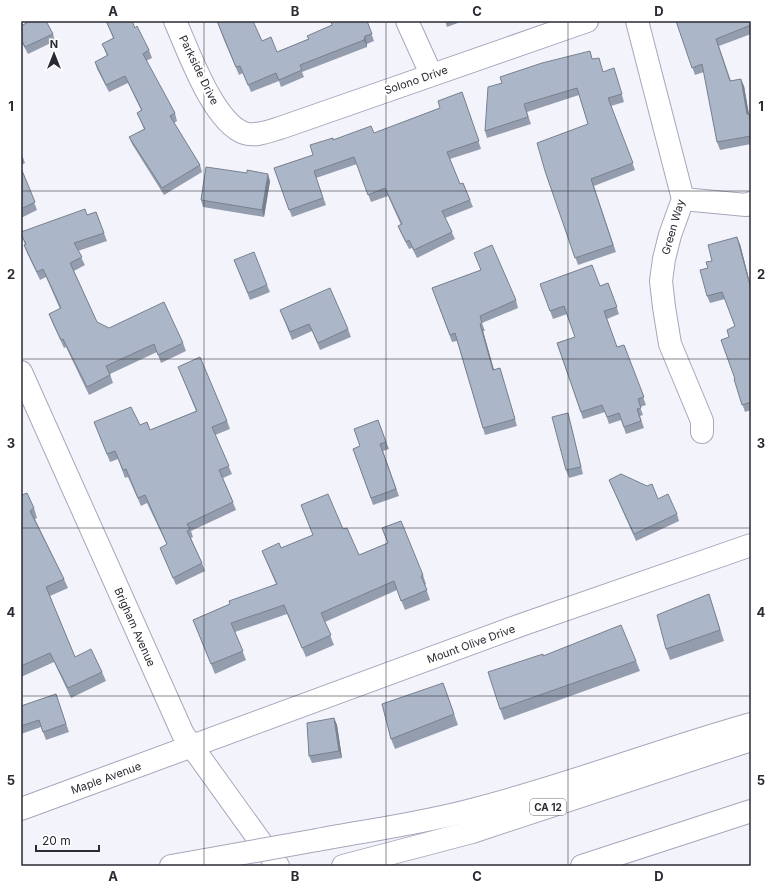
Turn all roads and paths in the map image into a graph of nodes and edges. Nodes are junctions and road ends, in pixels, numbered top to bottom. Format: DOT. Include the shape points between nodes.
graph roads {
  1 [pos="175,21"];
  2 [pos="407,21"];
  3 [pos="587,21"];
  4 [pos="637,21"];
  5 [pos="432,74"];
  6 [pos="243,133"];
  7 [pos="684,199"];
  8 [pos="751,203"];
  9 [pos="21,372"];
  10 [pos="702,432"];
  11 [pos="751,545"];
  12 [pos="751,724"];
  13 [pos="751,740"];
  14 [pos="192,747"];
  15 [pos="21,809"];
  16 [pos="751,811"];
  17 [pos="589,864"];
  18 [pos="171,866"];
  19 [pos="278,866"];
  20 [pos="343,866"];
  1 -- 6 [label="main road, Parkside Drive" via="211,100 227,121"];
  2 -- 5 [label="main road"];
  3 -- 5 [label="main road, Solono Drive"];
  4 -- 7 [label="main road, Green Way"];
  5 -- 6 [label="main road, Solono Drive" via="280,128 258,134"];
  7 -- 8 [label="main road" via="746,205"];
  7 -- 10 [label="main road, Green Way" via="668,241 661,281 670,344 702,421"];
  9 -- 14 [label="main road, Brigham Avenue" via="176,721"];
  11 -- 14 [label="main road, Mount Olive Drive" via="521,625"];
  12 -- 18 [label="main road, bridge" via="476,809"];
  13 -- 20 [label="main road, CA 12" via="472,832"];
  14 -- 15 [label="main road, Maple Avenue"];
  14 -- 19 [label="main road, Brigham Avenue"];
  16 -- 17 [label="main road"];
}
